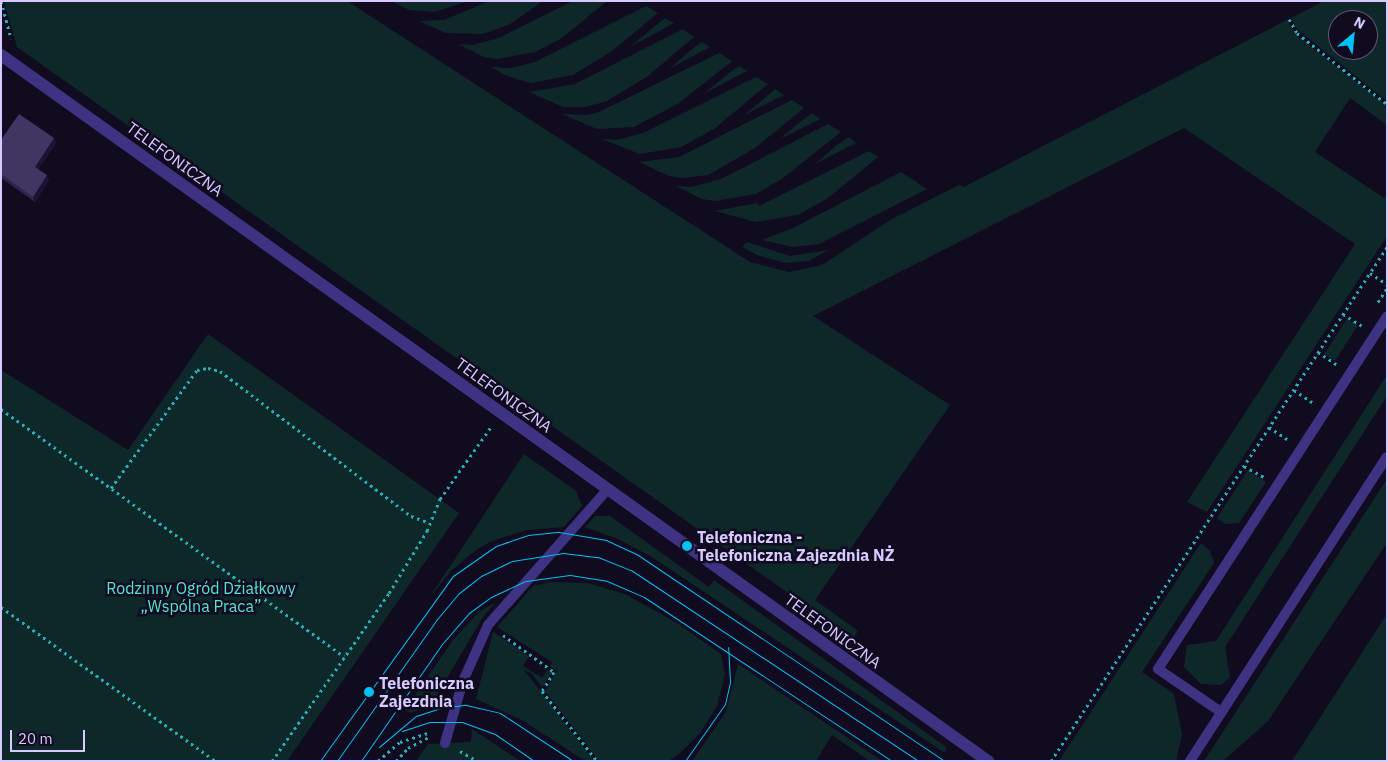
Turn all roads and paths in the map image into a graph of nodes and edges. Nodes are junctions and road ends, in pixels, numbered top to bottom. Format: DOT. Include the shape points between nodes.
graph roads {
  1 [pos="1,1"];
  2 [pos="1289,19"];
  3 [pos="5,50"];
  4 [pos="1387,104"];
  5 [pos="1387,247"];
  6 [pos="1370,273"];
  7 [pos="1387,284"];
  8 [pos="1343,314"];
  9 [pos="1387,317"];
  10 [pos="1362,326"];
  11 [pos="1318,352"];
  12 [pos="1337,365"];
  13 [pos="1294,390"];
  14 [pos="1313,403"];
  15 [pos="1,409"];
  16 [pos="501,413"];
  17 [pos="1269,428"];
  18 [pos="1288,440"];
  19 [pos="1387,457"];
  20 [pos="1244,466"];
  21 [pos="1265,476"];
  22 [pos="111,488"];
  23 [pos="608,489"];
  24 [pos="430,523"];
  25 [pos="1,607"];
  26 [pos="488,625"];
  27 [pos="344,656"];
  28 [pos="1222,712"];
  29 [pos="448,731"];
  30 [pos="445,743"];
  31 [pos="215,761"];
  32 [pos="272,761"];
  33 [pos="378,761"];
  34 [pos="396,761"];
  35 [pos="596,761"];
  36 [pos="988,761"];
  37 [pos="1051,761"];
  38 [pos="1190,761"];
  1 -- 3 [label="path" via="12,39"];
  2 -- 4 [label="path" via="1298,33"];
  3 -- 16 [label="street, TELEFONICZNA"];
  5 -- 6 [label="path"];
  6 -- 7 [label="path"];
  6 -- 8 [label="path"];
  8 -- 10 [label="path"];
  8 -- 11 [label="path"];
  9 -- 28 [label="lane" via="1158,669"];
  11 -- 12 [label="path"];
  11 -- 13 [label="path"];
  13 -- 14 [label="path"];
  13 -- 17 [label="path"];
  15 -- 22 [label="path"];
  16 -- 23 [label="street, TELEFONICZNA"];
  16 -- 24 [label="path" via="440,499"];
  17 -- 18 [label="path"];
  17 -- 20 [label="path"];
  19 -- 28 [label="lane"];
  20 -- 21 [label="path"];
  20 -- 37 [label="path"];
  22 -- 24 [label="path" via="196,370 208,368 220,371 411,516"];
  22 -- 27 [label="path"];
  23 -- 26 [label="lane"];
  23 -- 36 [label="street, TELEFONICZNA"];
  24 -- 27 [label="path" via="389,593"];
  25 -- 31 [label="path"];
  26 -- 29 [label="lane" via="462,682"];
  26 -- 35 [label="path" via="554,672 542,691"];
  27 -- 32 [label="path"];
  28 -- 38 [label="lane"];
  29 -- 30 [label="lane"];
  29 -- 33 [label="path" via="413,736"];
  29 -- 34 [label="path" via="418,742"];
}
